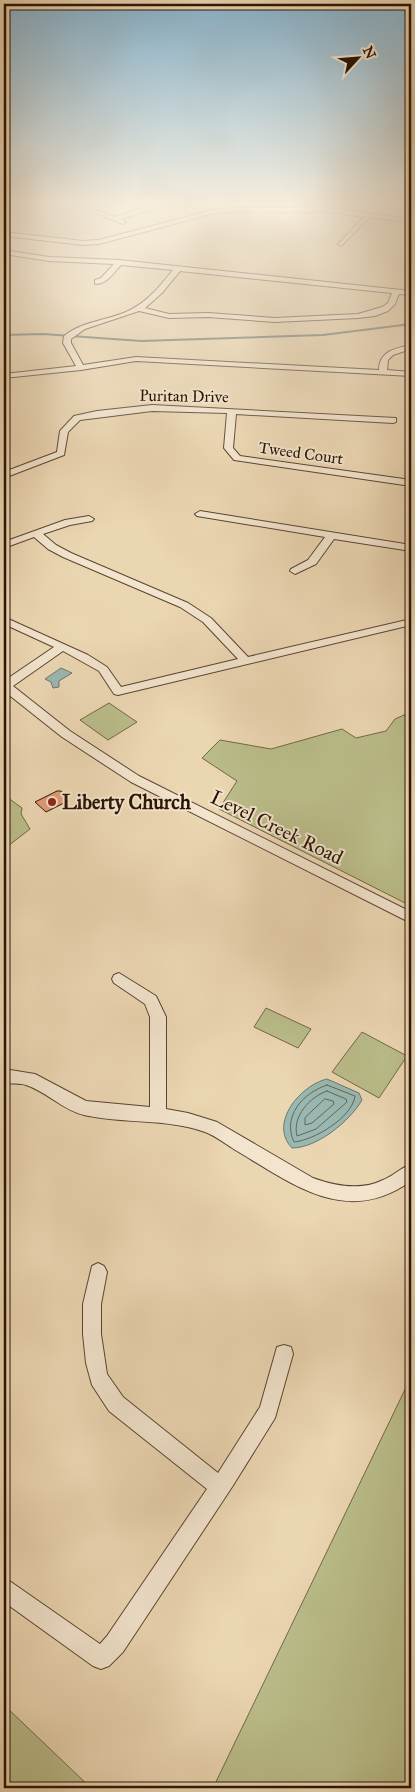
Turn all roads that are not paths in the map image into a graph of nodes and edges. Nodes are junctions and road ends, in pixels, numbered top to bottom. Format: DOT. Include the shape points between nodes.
graph roads {
  1 [pos="164,286"];
  2 [pos="338,286"];
  3 [pos="396,292"];
  4 [pos="411,293"];
  5 [pos="139,309"];
  6 [pos="411,347"];
  7 [pos="81,368"];
  8 [pos="383,372"];
  9 [pos="411,374"];
  10 [pos="4,376"];
  11 [pos="232,412"];
  12 [pos="393,420"];
  13 [pos="4,475"];
  14 [pos="411,484"];
  15 [pos="200,514"];
  16 [pos="89,519"];
  17 [pos="36,534"];
  18 [pos="332,535"];
  19 [pos="4,546"];
  20 [pos="411,548"];
  21 [pos="295,571"];
  22 [pos="4,620"];
  23 [pos="411,622"];
  24 [pos="57,644"];
  25 [pos="245,661"];
  26 [pos="4,682"];
  27 [pos="411,918"];
  28 [pos="119,979"];
  29 [pos="4,1076"];
  30 [pos="158,1115"];
  31 [pos="411,1172"];
  32 [pos="98,1272"];
  33 [pos="284,1354"];
  34 [pos="220,1487"];
  35 [pos="4,1589"];
  1 -- 5 [label="street"];
  2 -- 3 [label="street"];
  3 -- 4 [label="street"];
  3 -- 5 [label="street" via="385,309 349,317 275,320 168,316"];
  5 -- 7 [label="street" via="82,327 67,338 67,344"];
  6 -- 8 [label="street" via="386,357 382,363"];
  7 -- 8 [label="street" via="136,359"];
  7 -- 10 [label="street"];
  8 -- 9 [label="street"];
  11 -- 12 [label="street, Puritan Drive"];
  11 -- 13 [label="street, Puritan Drive" via="152,408 77,418 64,431 61,453"];
  11 -- 14 [label="street, Tweed Court" via="228,448 237,458"];
  15 -- 18 [label="street"];
  16 -- 17 [label="street" via="68,522"];
  17 -- 19 [label="street"];
  17 -- 25 [label="street" via="52,547 184,605 207,620"];
  18 -- 20 [label="street"];
  18 -- 21 [label="street" via="312,562"];
  22 -- 24 [label="street"];
  23 -- 25 [label="street"];
  24 -- 25 [label="street" via="104,670 118,691"];
  24 -- 26 [label="street"];
  26 -- 27 [label="street, Level Creek Road" via="66,734 135,778"];
  28 -- 30 [label="street" via="151,1000 158,1017"];
  29 -- 30 [label="street" via="29,1079 84,1108"];
  30 -- 31 [label="street" via="211,1127 323,1190 341,1194 379,1191"];
  32 -- 34 [label="street" via="92,1304 92,1334 99,1378 116,1404"];
  33 -- 34 [label="street" via="268,1410"];
  34 -- 35 [label="street" via="115,1644 101,1658"];
}
